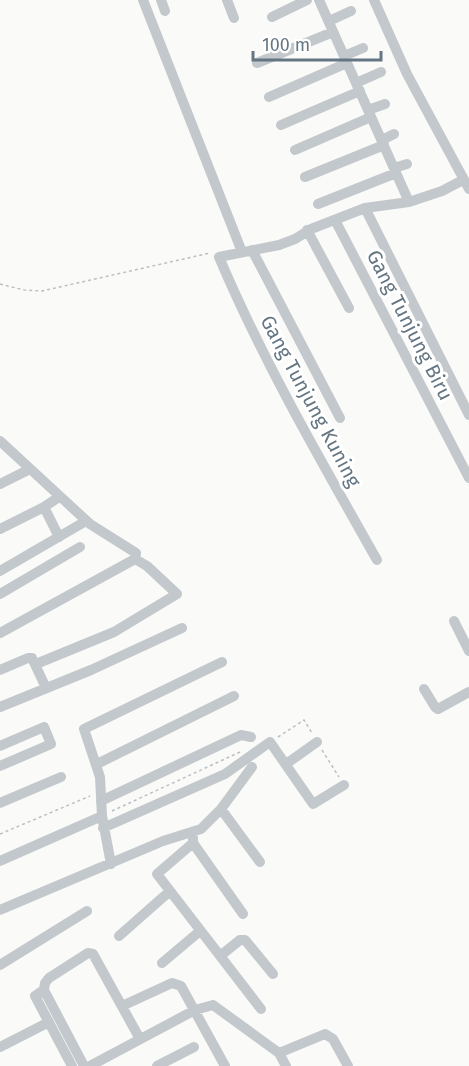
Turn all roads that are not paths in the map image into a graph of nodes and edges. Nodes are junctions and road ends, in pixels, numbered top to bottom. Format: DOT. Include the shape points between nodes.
graph roads {
  1 [pos="143,0"];
  2 [pos="227,0"];
  3 [pos="307,0"];
  4 [pos="319,0"];
  5 [pos="374,0"];
  6 [pos="351,11"];
  7 [pos="272,17"];
  8 [pos="234,18"];
  9 [pos="331,26"];
  10 [pos="363,48"];
  11 [pos="346,60"];
  12 [pos="257,63"];
  13 [pos="381,72"];
  14 [pos="358,87"];
  15 [pos="269,97"];
  16 [pos="385,104"];
  17 [pos="370,114"];
  18 [pos="281,125"];
  19 [pos="394,134"];
  20 [pos="383,142"];
  21 [pos="295,150"];
  22 [pos="407,164"];
  23 [pos="395,171"];
  24 [pos="305,177"];
  25 [pos="466,185"];
  26 [pos="409,202"];
  27 [pos="318,204"];
  28 [pos="365,208"];
  29 [pos="335,220"];
  30 [pos="307,230"];
  31 [pos="247,251"];
  32 [pos="349,308"];
  33 [pos="469,415"];
  34 [pos="340,418"];
  35 [pos="0,441"];
  36 [pos="30,469"];
  37 [pos="469,478"];
  38 [pos="0,484"];
  39 [pos="59,497"];
  40 [pos="44,507"];
  41 [pos="86,521"];
  42 [pos="0,529"];
  43 [pos="59,537"];
  44 [pos="80,547"];
  45 [pos="135,559"];
  46 [pos="377,560"];
  47 [pos="0,571"];
  48 [pos="0,594"];
  49 [pos="454,621"];
  50 [pos="182,628"];
  51 [pos="0,633"];
  52 [pos="469,651"];
  53 [pos="222,662"];
  54 [pos="36,664"];
  55 [pos="0,670"];
  56 [pos="46,688"];
  57 [pos="424,689"];
  58 [pos="469,692"];
  59 [pos="234,696"];
  60 [pos="0,707"];
  61 [pos="251,737"];
  62 [pos="317,742"];
  63 [pos="0,746"];
  64 [pos="97,764"];
  65 [pos="286,764"];
  66 [pos="0,766"];
  67 [pos="252,767"];
  68 [pos="61,777"];
  69 [pos="344,784"];
  70 [pos="101,796"];
  71 [pos="0,803"];
  72 [pos="221,809"];
  73 [pos="102,816"];
  74 [pos="103,828"];
  75 [pos="193,831"];
  76 [pos="193,843"];
  77 [pos="0,861"];
  78 [pos="260,862"];
  79 [pos="111,864"];
  80 [pos="170,891"];
  81 [pos="0,910"];
  82 [pos="87,911"];
  83 [pos="243,914"];
  84 [pos="201,931"];
  85 [pos="119,936"];
  86 [pos="220,956"];
  87 [pos="162,963"];
  88 [pos="0,965"];
  89 [pos="273,974"];
  90 [pos="44,990"];
  91 [pos="122,1006"];
  92 [pos="195,1010"];
  93 [pos="261,1010"];
  94 [pos="49,1022"];
  95 [pos="140,1039"];
  96 [pos="0,1047"];
  97 [pos="194,1047"];
  98 [pos="279,1053"];
  99 [pos="72,1066"];
  100 [pos="84,1066"];
  101 [pos="90,1066"];
  102 [pos="157,1066"];
  103 [pos="224,1066"];
  104 [pos="286,1066"];
  105 [pos="348,1066"];
  1 -- 31 [label="street"];
  2 -- 8 [label="street"];
  3 -- 7 [label="street"];
  4 -- 9 [label="street"];
  5 -- 25 [label="street" via="407,74"];
  6 -- 9 [label="street"];
  9 -- 11 [label="street"];
  9 -- 12 [label="street"];
  10 -- 11 [label="street"];
  11 -- 14 [label="street"];
  11 -- 15 [label="street"];
  13 -- 14 [label="street"];
  14 -- 17 [label="street"];
  14 -- 18 [label="street"];
  16 -- 17 [label="street"];
  17 -- 20 [label="street"];
  17 -- 21 [label="street"];
  19 -- 20 [label="street"];
  20 -- 23 [label="street"];
  20 -- 24 [label="street"];
  22 -- 23 [label="street"];
  23 -- 26 [label="street"];
  23 -- 27 [label="street"];
  25 -- 26 [label="street"];
  26 -- 28 [label="street"];
  28 -- 29 [label="street"];
  28 -- 33 [label="street"];
  29 -- 30 [label="street"];
  29 -- 37 [label="street, Gang Tunjung Biru"];
  30 -- 31 [label="street" via="286,243"];
  30 -- 32 [label="street"];
  31 -- 34 [label="street"];
  31 -- 46 [label="street, Gang Tunjung Kuning" via="219,256 234,293"];
  35 -- 36 [label="street"];
  36 -- 38 [label="street"];
  36 -- 39 [label="street"];
  39 -- 40 [label="street"];
  39 -- 41 [label="street"];
  40 -- 42 [label="street"];
  40 -- 43 [label="street"];
  41 -- 43 [label="street"];
  41 -- 45 [label="street" via="136,553"];
  43 -- 47 [label="street"];
  44 -- 48 [label="street"];
  45 -- 51 [label="street"];
  45 -- 54 [label="street" via="175,590 176,596 114,632"];
  49 -- 52 [label="street"];
  50 -- 56 [label="street"];
  53 -- 64 [label="street" via="84,729"];
  54 -- 55 [label="street" via="28,658"];
  54 -- 56 [label="street"];
  56 -- 60 [label="street"];
  57 -- 58 [label="street" via="438,709"];
  59 -- 64 [label="street"];
  61 -- 70 [label="street" via="241,735"];
  62 -- 65 [label="street"];
  63 -- 66 [label="street" via="44,727 51,744"];
  64 -- 70 [label="street"];
  65 -- 69 [label="street" via="313,804"];
  65 -- 74 [label="street" via="270,742 225,774"];
  67 -- 72 [label="street"];
  68 -- 71 [label="street"];
  70 -- 73 [label="street"];
  72 -- 75 [label="street" via="204,827"];
  72 -- 78 [label="street"];
  73 -- 74 [label="street"];
  73 -- 77 [label="street"];
  74 -- 79 [label="street"];
  75 -- 76 [label="street"];
  75 -- 79 [label="street"];
  76 -- 80 [label="street" via="157,874"];
  76 -- 83 [label="street"];
  79 -- 81 [label="street"];
  80 -- 84 [label="street"];
  80 -- 85 [label="street"];
  82 -- 88 [label="street"];
  84 -- 86 [label="street"];
  84 -- 87 [label="street"];
  86 -- 89 [label="street" via="245,940"];
  86 -- 93 [label="street"];
  90 -- 91 [label="street" via="49,978 88,953 93,954"];
  90 -- 94 [label="street" via="35,996"];
  90 -- 100 [label="street"];
  91 -- 92 [label="street" via="172,983 181,986"];
  91 -- 95 [label="street"];
  92 -- 95 [label="street"];
  92 -- 98 [label="street" via="213,1005"];
  92 -- 103 [label="street"];
  94 -- 96 [label="street"];
  94 -- 99 [label="street"];
  95 -- 101 [label="street"];
  97 -- 102 [label="street"];
  98 -- 104 [label="street"];
  98 -- 105 [label="street" via="325,1034 333,1039"];
}
